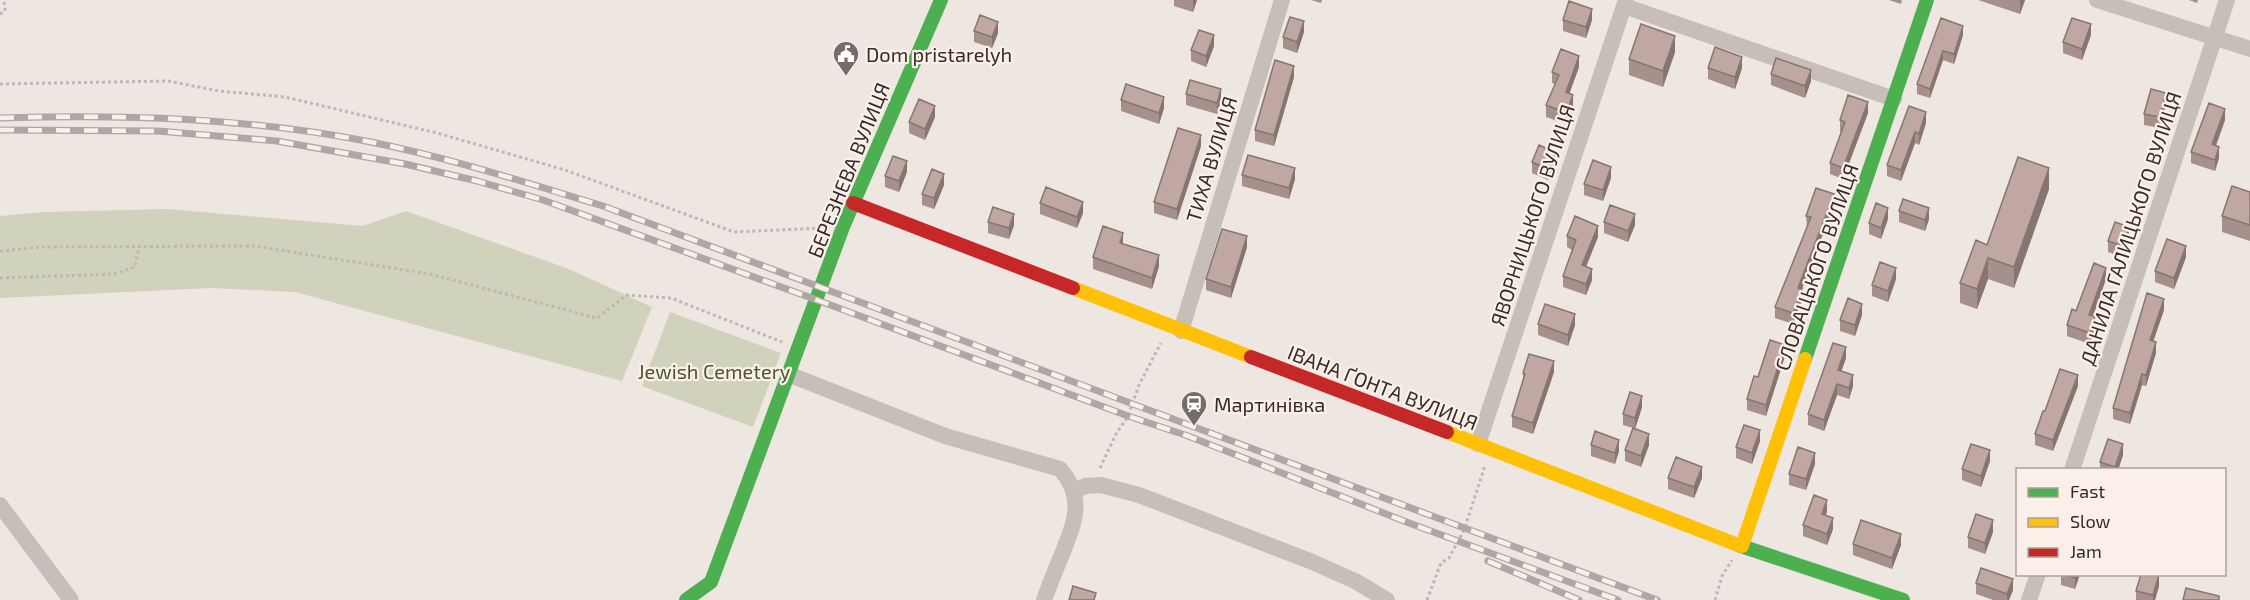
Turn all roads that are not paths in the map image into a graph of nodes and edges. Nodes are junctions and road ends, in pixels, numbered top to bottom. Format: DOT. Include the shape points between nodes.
graph roads {
  1 [pos="941,0"];
  2 [pos="1282,0"];
  3 [pos="1928,0"];
  4 [pos="2097,0"];
  5 [pos="2227,0"];
  6 [pos="1625,3"];
  7 [pos="2214,38"];
  8 [pos="2250,49"];
  9 [pos="1894,99"];
  10 [pos="853,203"];
  11 [pos="1174,327"];
  12 [pos="788,374"];
  13 [pos="1478,444"];
  14 [pos="2073,468"];
  15 [pos="1080,489"];
  16 [pos="0,505"];
  17 [pos="1742,546"];
  18 [pos="2037,576"];
  19 [pos="711,582"];
  20 [pos="71,600"];
  21 [pos="686,600"];
  22 [pos="707,600"];
  23 [pos="1044,600"];
  24 [pos="1387,600"];
  25 [pos="1903,600"];
  26 [pos="2029,600"];
  1 -- 10 [label="street, БЕРЕЗНЕВА ВУЛИЦЯ"];
  2 -- 11 [label="street, ТИХА ВУЛИЦЯ"];
  3 -- 9 [label="street, СЛОВАЦЬКОГО ВУЛИЦЯ"];
  4 -- 7 [label="street"];
  5 -- 7 [label="street, ДАНИЛА ГАЛИЦЬКОГО ВУЛИЦЯ"];
  6 -- 9 [label="street"];
  6 -- 13 [label="street, ЯВОРНИЦЬКОГО ВУЛИЦЯ"];
  7 -- 8 [label="street"];
  7 -- 14 [label="street, ДАНИЛА ГАЛИЦЬКОГО ВУЛИЦЯ"];
  9 -- 17 [label="street, СЛОВАЦЬКОГО ВУЛИЦЯ"];
  10 -- 11 [label="street, ІВАНА ҐОНТА ВУЛИЦЯ"];
  10 -- 12 [label="street, БЕРЕЗНЕВА ВУЛИЦЯ"];
  11 -- 13 [label="street, ІВАНА ҐОНТА ВУЛИЦЯ"];
  12 -- 15 [label="street" via="945,436 1060,469"];
  12 -- 19 [label="street, БЕРЕЗНЕВА ВУЛИЦЯ"];
  13 -- 17 [label="street, ІВАНА ҐОНТА ВУЛИЦЯ"];
  15 -- 23 [label="street" via="1075,522"];
  15 -- 24 [label="street" via="1101,485 1175,507 1355,581"];
  16 -- 20 [label="street"];
  17 -- 25 [label="street, ІВАНА ҐОНТА ВУЛИЦЯ"];
  18 -- 26 [label="street"];
  19 -- 21 [label="street"];
  19 -- 22 [label="street, БЕРЕЗНЕВА ВУЛИЦЯ"];
}
